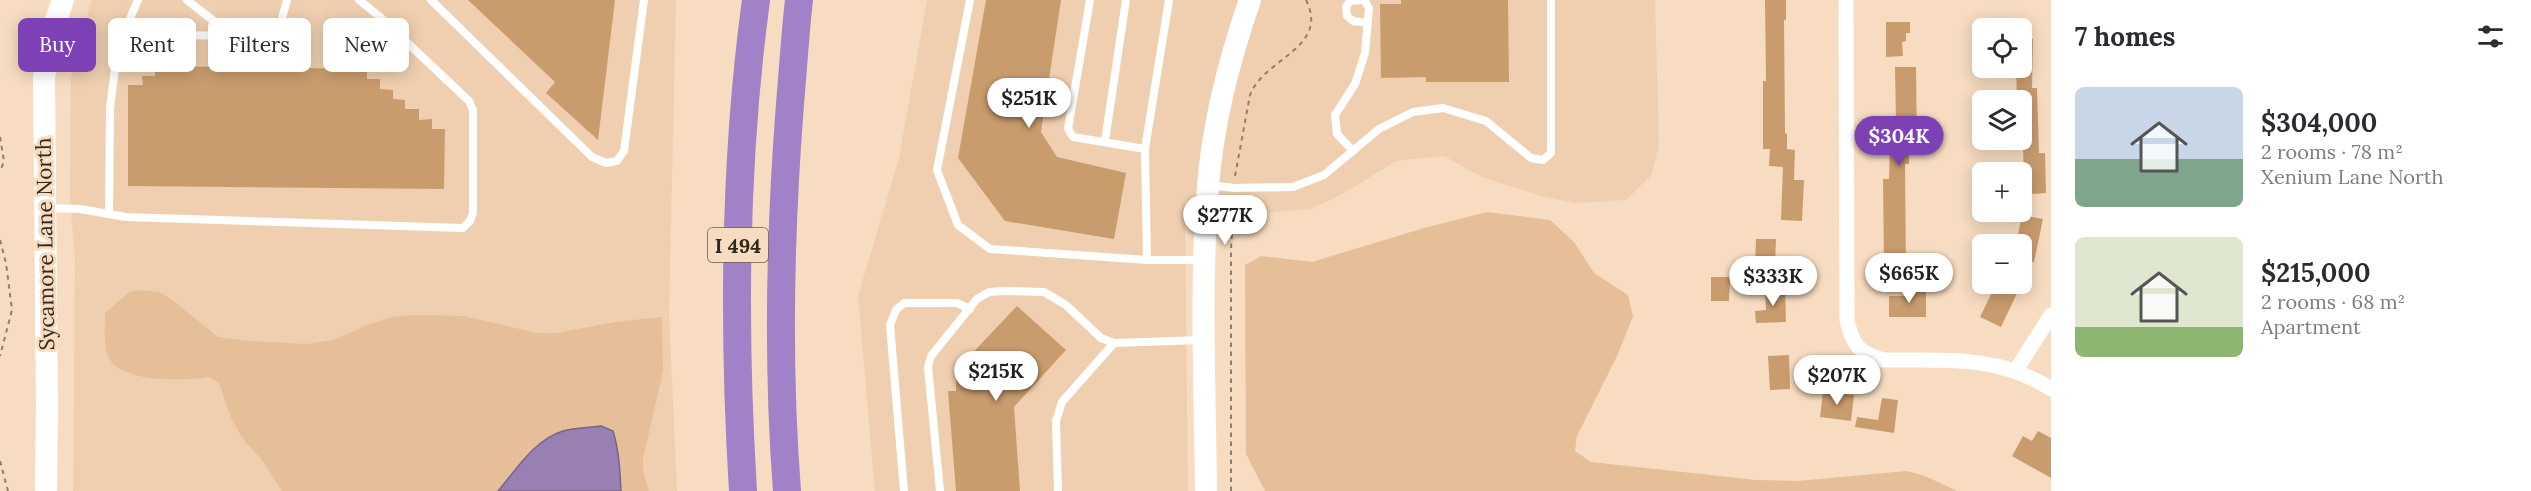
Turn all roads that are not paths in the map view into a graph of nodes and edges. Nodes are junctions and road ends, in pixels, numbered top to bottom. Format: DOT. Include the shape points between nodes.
graph roads {
  1 [pos="63,0"];
  2 [pos="138,0"];
  3 [pos="187,0"];
  4 [pos="287,0"];
  5 [pos="359,0"];
  6 [pos="431,0"];
  7 [pos="644,0"];
  8 [pos="756,0"];
  9 [pos="799,0"];
  10 [pos="970,0"];
  11 [pos="1090,0"];
  12 [pos="1126,0"];
  13 [pos="1169,0"];
  14 [pos="1250,0"];
  15 [pos="1362,0"];
  16 [pos="1551,0"];
  17 [pos="1846,0"];
  18 [pos="130,18"];
  19 [pos="210,18"];
  20 [pos="282,18"];
  21 [pos="1367,22"];
  22 [pos="115,72"];
  23 [pos="1105,141"];
  24 [pos="1145,149"];
  25 [pos="1353,151"];
  26 [pos="1208,185"];
  27 [pos="44,208"];
  28 [pos="109,214"];
  29 [pos="1147,260"];
  30 [pos="1204,260"];
  31 [pos="970,309"];
  32 [pos="2051,315"];
  33 [pos="1205,340"];
  34 [pos="1114,343"];
  35 [pos="2016,370"];
  36 [pos="2051,389"];
  37 [pos="46,491"];
  38 [pos="743,491"];
  39 [pos="787,491"];
  40 [pos="904,491"];
  41 [pos="940,491"];
  42 [pos="1058,491"];
  43 [pos="1206,491"];
  1 -- 27 [label="street, Sycamore Lane North" via="52,31 44,78"];
  2 -- 18 [label="lane"];
  3 -- 19 [label="lane"];
  4 -- 20 [label="lane"];
  5 -- 28 [label="lane" via="469,101 473,110 473,213 463,228 126,218"];
  6 -- 7 [label="lane" via="592,157 606,163 617,160 624,151"];
  8 -- 38 [label="highway, I 494" via="743,135 738,256 738,402"];
  9 -- 39 [label="highway, I 494" via="784,174 781,278"];
  10 -- 29 [label="lane" via="937,170 958,225 990,249"];
  11 -- 23 [label="lane" via="1068,129 1073,137"];
  12 -- 23 [label="lane"];
  13 -- 24 [label="lane"];
  14 -- 26 [label="street" via="1233,50 1217,120"];
  15 -- 21 [label="lane" via="1369,8"];
  15 -- 21 [label="lane" via="1350,1 1347,16 1353,21"];
  16 -- 25 [label="lane" via="1551,153 1543,160 1531,158 1486,121 1443,108 1413,112 1379,129"];
  17 -- 35 [label="street" via="1847,320 1854,343 1871,357 1883,360 1979,362"];
  21 -- 25 [label="lane" via="1365,53 1355,84 1335,115 1337,134"];
  22 -- 28 [label="lane" via="110,108"];
  23 -- 24 [label="lane"];
  24 -- 29 [label="lane"];
  25 -- 26 [label="lane" via="1324,175 1293,187"];
  26 -- 30 [label="street"];
  27 -- 28 [label="lane"];
  27 -- 37 [label="street, Sycamore Lane North"];
  29 -- 30 [label="lane"];
  30 -- 33 [label="street"];
  31 -- 34 [label="lane" via="989,292 1044,292 1066,305 1101,339"];
  31 -- 40 [label="lane" via="957,303 904,303 890,325"];
  31 -- 41 [label="lane" via="931,356 928,367"];
  32 -- 35 [label="street"];
  33 -- 34 [label="lane"];
  33 -- 43 [label="street"];
  34 -- 42 [label="lane" via="1062,402 1056,421"];
  35 -- 36 [label="street"];
}
